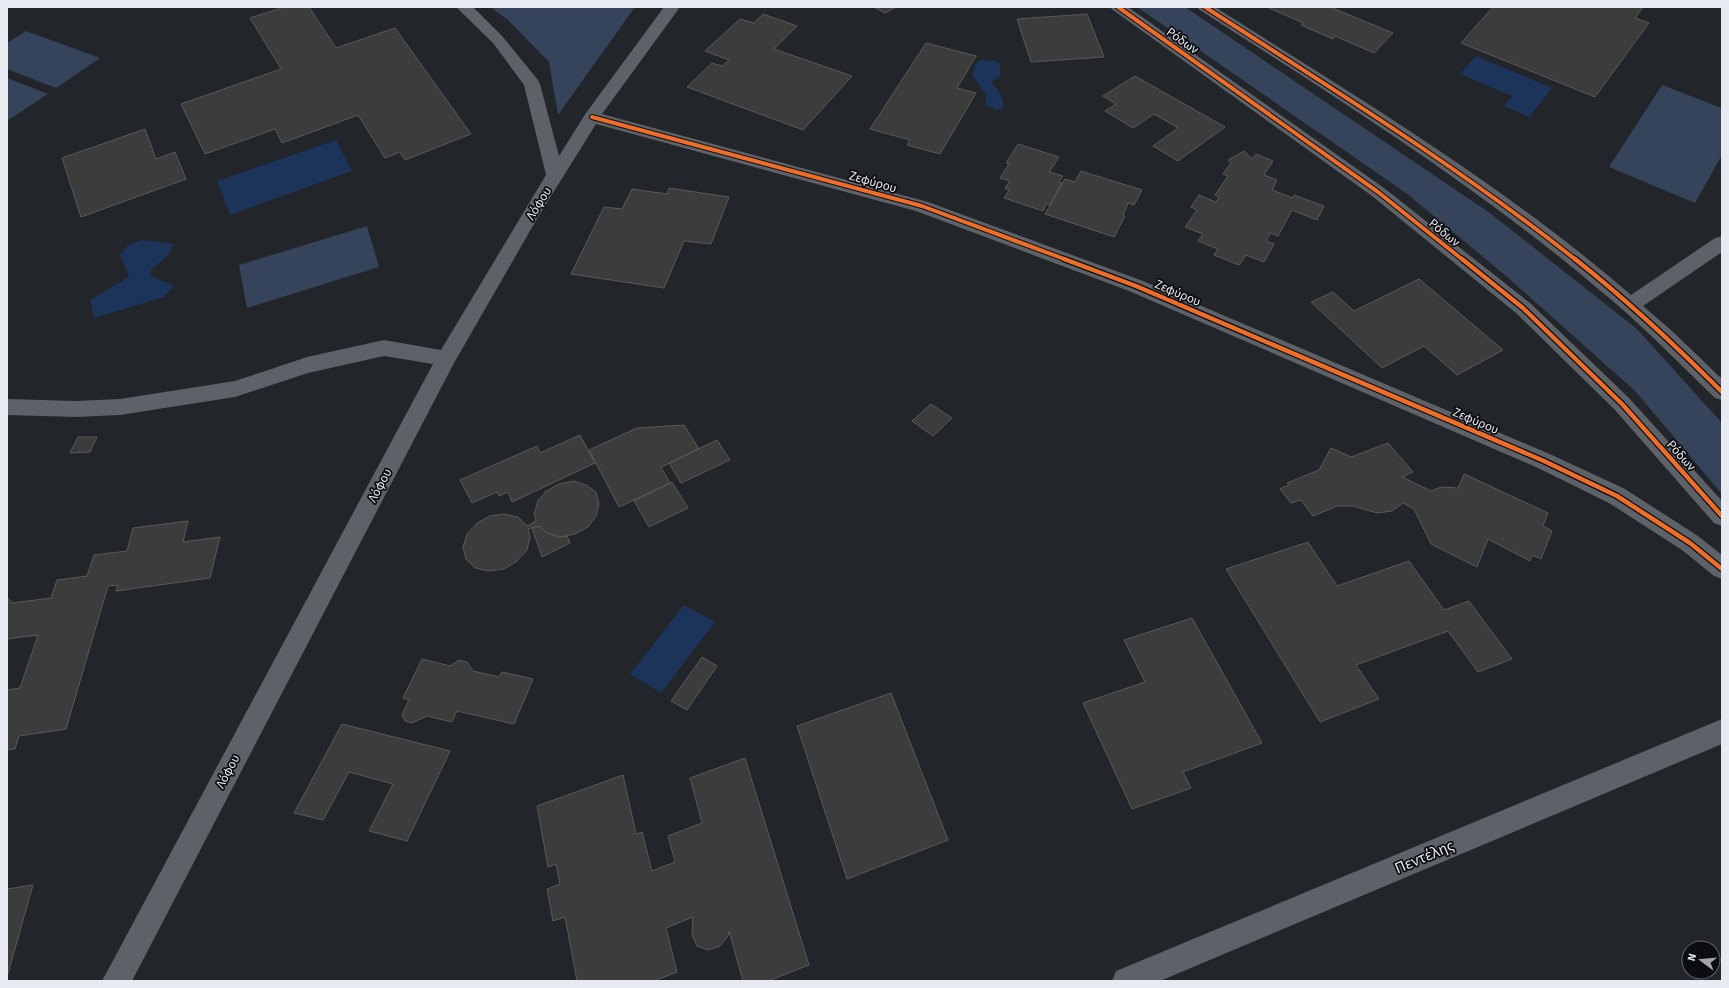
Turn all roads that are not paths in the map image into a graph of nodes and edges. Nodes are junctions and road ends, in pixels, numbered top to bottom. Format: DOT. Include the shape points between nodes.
graph roads {
  1 [pos="464,7"];
  2 [pos="672,7"];
  3 [pos="1118,7"];
  4 [pos="1205,7"];
  5 [pos="592,117"];
  6 [pos="555,174"];
  7 [pos="1722,243"];
  8 [pos="1631,304"];
  9 [pos="446,359"];
  10 [pos="1722,392"];
  11 [pos="7,407"];
  12 [pos="1722,516"];
  13 [pos="1722,569"];
  14 [pos="1722,730"];
  15 [pos="116,981"];
  16 [pos="1126,981"];
  1 -- 6 [label="street" via="498,40 532,84"];
  2 -- 5 [label="street, Λόφου"];
  3 -- 12 [label="street, Ρόδων" via="1378,192 1523,308 1622,404"];
  4 -- 8 [label="street" via="1360,106 1489,193 1554,241"];
  5 -- 6 [label="street, Λόφου"];
  5 -- 13 [label="street, Ζεφύρου" via="922,206 1136,286 1584,480 1617,496 1690,543"];
  6 -- 9 [label="street, Λόφου"];
  7 -- 8 [label="street"];
  8 -- 10 [label="street"];
  9 -- 11 [label="street" via="384,348 307,365 235,389 120,407"];
  9 -- 15 [label="street, Λόφου"];
  14 -- 16 [label="street, Πεντέλης"];
}
